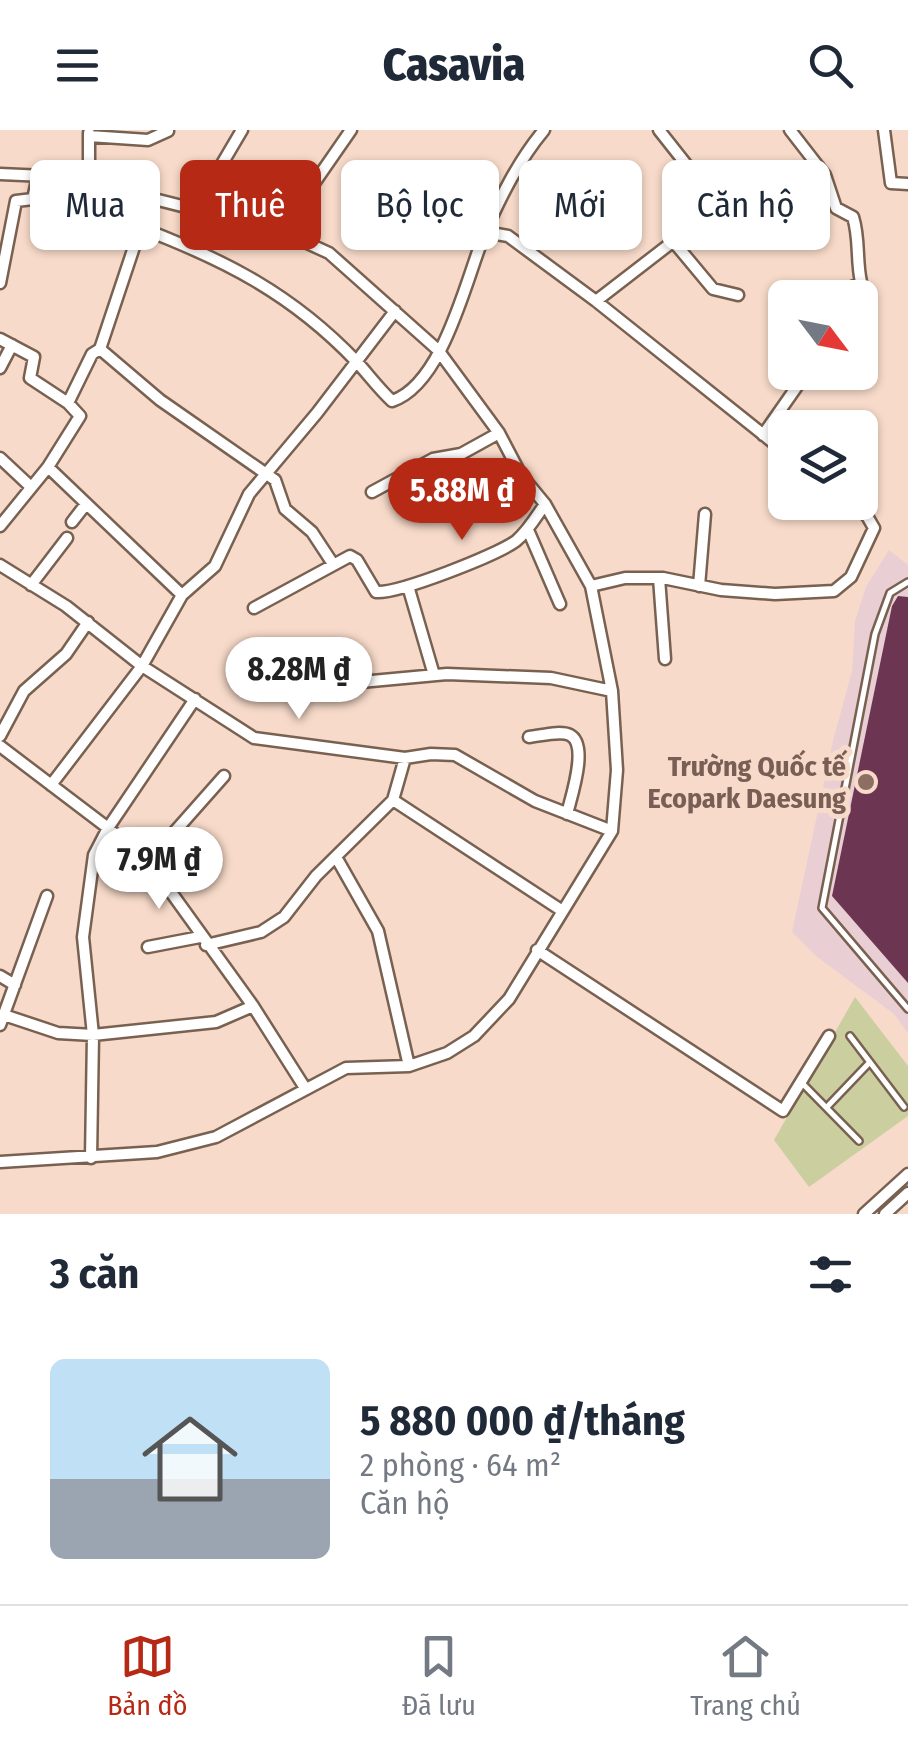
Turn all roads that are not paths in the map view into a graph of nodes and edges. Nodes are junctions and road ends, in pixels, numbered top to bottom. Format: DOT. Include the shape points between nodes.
graph roads {
  1 [pos="242,130"];
  2 [pos="351,130"];
  3 [pos="544,130"];
  4 [pos="659,130"];
  5 [pos="790,130"];
  6 [pos="884,130"];
  7 [pos="168,131"];
  8 [pos="89,133"];
  9 [pos="89,160"];
  10 [pos="224,160"];
  11 [pos="683,160"];
  12 [pos="321,173"];
  13 [pos="0,174"];
  14 [pos="30,176"];
  15 [pos="908,184"];
  16 [pos="30,199"];
  17 [pos="499,202"];
  18 [pos="499,234"];
  19 [pos="160,235"];
  20 [pos="134,250"];
  21 [pos="320,250"];
  22 [pos="479,250"];
  23 [pos="662,250"];
  24 [pos="680,250"];
  25 [pos="860,280"];
  26 [pos="0,283"];
  27 [pos="738,295"];
  28 [pos="596,301"];
  29 [pos="393,314"];
  30 [pos="0,339"];
  31 [pos="12,346"];
  32 [pos="100,350"];
  33 [pos="438,350"];
  34 [pos="356,361"];
  35 [pos="0,368"];
  36 [pos="794,390"];
  37 [pos="68,403"];
  38 [pos="498,433"];
  39 [pos="763,435"];
  40 [pos="768,439"];
  41 [pos="0,458"];
  42 [pos="48,467"];
  43 [pos="268,473"];
  44 [pos="31,487"];
  45 [pos="372,492"];
  46 [pos="86,504"];
  47 [pos="545,504"];
  48 [pos="705,514"];
  49 [pos="869,520"];
  50 [pos="72,522"];
  51 [pos="0,526"];
  52 [pos="528,530"];
  53 [pos="67,538"];
  54 [pos="333,564"];
  55 [pos="0,565"];
  56 [pos="659,578"];
  57 [pos="908,582"];
  58 [pos="31,585"];
  59 [pos="408,586"];
  60 [pos="590,586"];
  61 [pos="699,586"];
  62 [pos="182,595"];
  63 [pos="560,604"];
  64 [pos="254,608"];
  65 [pos="88,622"];
  66 [pos="665,659"];
  67 [pos="142,666"];
  68 [pos="434,675"];
  69 [pos="292,678"];
  70 [pos="612,691"];
  71 [pos="195,700"];
  72 [pos="0,736"];
  73 [pos="529,738"];
  74 [pos="0,746"];
  75 [pos="404,758"];
  76 [pos="224,776"];
  77 [pos="52,785"];
  78 [pos="393,800"];
  79 [pos="567,814"];
  80 [pos="108,828"];
  81 [pos="612,831"];
  82 [pos="336,856"];
  83 [pos="147,862"];
  84 [pos="47,896"];
  85 [pos="561,910"];
  86 [pos="203,941"];
  87 [pos="148,947"];
  88 [pos="537,950"];
  89 [pos="0,976"];
  90 [pos="15,984"];
  91 [pos="253,1006"];
  92 [pos="908,1009"];
  93 [pos="2,1020"];
  94 [pos="93,1034"];
  95 [pos="829,1036"];
  96 [pos="850,1036"];
  97 [pos="870,1062"];
  98 [pos="409,1066"];
  99 [pos="800,1082"];
  100 [pos="306,1088"];
  101 [pos="826,1107"];
  102 [pos="904,1107"];
  103 [pos="859,1140"];
  104 [pos="90,1158"];
  105 [pos="0,1162"];
  106 [pos="908,1174"];
  107 [pos="892,1190"];
  108 [pos="904,1196"];
  109 [pos="864,1214"];
  110 [pos="885,1214"];
  1 -- 10 [label="street"];
  2 -- 12 [label="street"];
  3 -- 17 [label="street" via="520,158"];
  4 -- 11 [label="street"];
  5 -- 25 [label="street" via="824,175 836,208 852,217"];
  6 -- 15 [label="street" via="891,183"];
  7 -- 8 [label="street" via="148,140"];
  8 -- 9 [label="street"];
  13 -- 14 [label="street"];
  16 -- 26 [label="street" via="16,201"];
  18 -- 28 [label="street"];
  19 -- 34 [label="street" via="248,274"];
  20 -- 32 [label="street"];
  21 -- 29 [label="street"];
  22 -- 33 [label="street"];
  23 -- 28 [label="street"];
  24 -- 27 [label="street" via="713,289"];
  28 -- 39 [label="street"];
  29 -- 33 [label="street"];
  29 -- 34 [label="street"];
  30 -- 31 [label="street"];
  31 -- 35 [label="street"];
  31 -- 37 [label="street" via="34,357 30,378"];
  32 -- 37 [label="street"];
  32 -- 43 [label="street"];
  33 -- 34 [label="street" via="427,373 392,400"];
  33 -- 38 [label="street"];
  34 -- 43 [label="street"];
  36 -- 39 [label="street"];
  37 -- 42 [label="street" via="80,416"];
  38 -- 45 [label="street"];
  38 -- 47 [label="street"];
  39 -- 40 [label="street"];
  41 -- 44 [label="street"];
  42 -- 44 [label="street"];
  42 -- 46 [label="street"];
  43 -- 54 [label="street" via="290,515"];
  43 -- 62 [label="street" via="249,494 215,566"];
  44 -- 51 [label="street"];
  46 -- 50 [label="street"];
  46 -- 62 [label="street"];
  47 -- 52 [label="street"];
  47 -- 60 [label="street"];
  48 -- 61 [label="street"];
  49 -- 61 [label="street" via="874,528 852,577 834,592"];
  52 -- 59 [label="street" via="514,543"];
  52 -- 63 [label="street"];
  53 -- 58 [label="street"];
  54 -- 59 [label="street" via="354,557 378,592"];
  54 -- 64 [label="street"];
  55 -- 58 [label="street"];
  56 -- 60 [label="street"];
  56 -- 61 [label="street"];
  56 -- 66 [label="street"];
  57 -- 92 [label="lane" via="890,593 875,634 822,908"];
  58 -- 65 [label="street"];
  59 -- 68 [label="street"];
  60 -- 70 [label="street"];
  62 -- 67 [label="street"];
  65 -- 67 [label="street"];
  65 -- 72 [label="street" via="66,654 24,691"];
  67 -- 71 [label="street"];
  67 -- 77 [label="street"];
  68 -- 69 [label="street" via="361,682"];
  68 -- 70 [label="street" via="551,678"];
  70 -- 81 [label="street"];
  71 -- 75 [label="street" via="254,738"];
  71 -- 80 [label="street"];
  73 -- 79 [label="street" via="562,733 576,742 578,771"];
  74 -- 77 [label="street"];
  75 -- 78 [label="street"];
  75 -- 79 [label="street" via="454,754"];
  76 -- 83 [label="street"];
  77 -- 80 [label="street"];
  78 -- 82 [label="street"];
  78 -- 85 [label="street"];
  79 -- 81 [label="street"];
  80 -- 83 [label="street"];
  80 -- 94 [label="street" via="94,855 82,937"];
  81 -- 85 [label="street"];
  82 -- 86 [label="street" via="284,917 261,932"];
  82 -- 98 [label="street" via="378,932"];
  83 -- 86 [label="street"];
  84 -- 90 [label="street"];
  85 -- 88 [label="street"];
  86 -- 87 [label="street"];
  86 -- 91 [label="street"];
  88 -- 98 [label="street" via="509,1000 474,1036 447,1054"];
  88 -- 99 [label="street" via="783,1111"];
  89 -- 90 [label="street"];
  90 -- 93 [label="street"];
  91 -- 94 [label="street" via="216,1022"];
  91 -- 100 [label="street"];
  93 -- 94 [label="street"];
  94 -- 104 [label="street"];
  95 -- 99 [label="street"];
  96 -- 97 [label="lane"];
  97 -- 101 [label="lane"];
  97 -- 102 [label="lane"];
  98 -- 100 [label="street" via="346,1068"];
  99 -- 101 [label="lane"];
  100 -- 104 [label="street" via="216,1137 157,1152"];
  101 -- 103 [label="lane"];
  104 -- 105 [label="street"];
  106 -- 107 [label="street"];
  107 -- 108 [label="street"];
  107 -- 109 [label="street"];
  108 -- 110 [label="street"];
}
